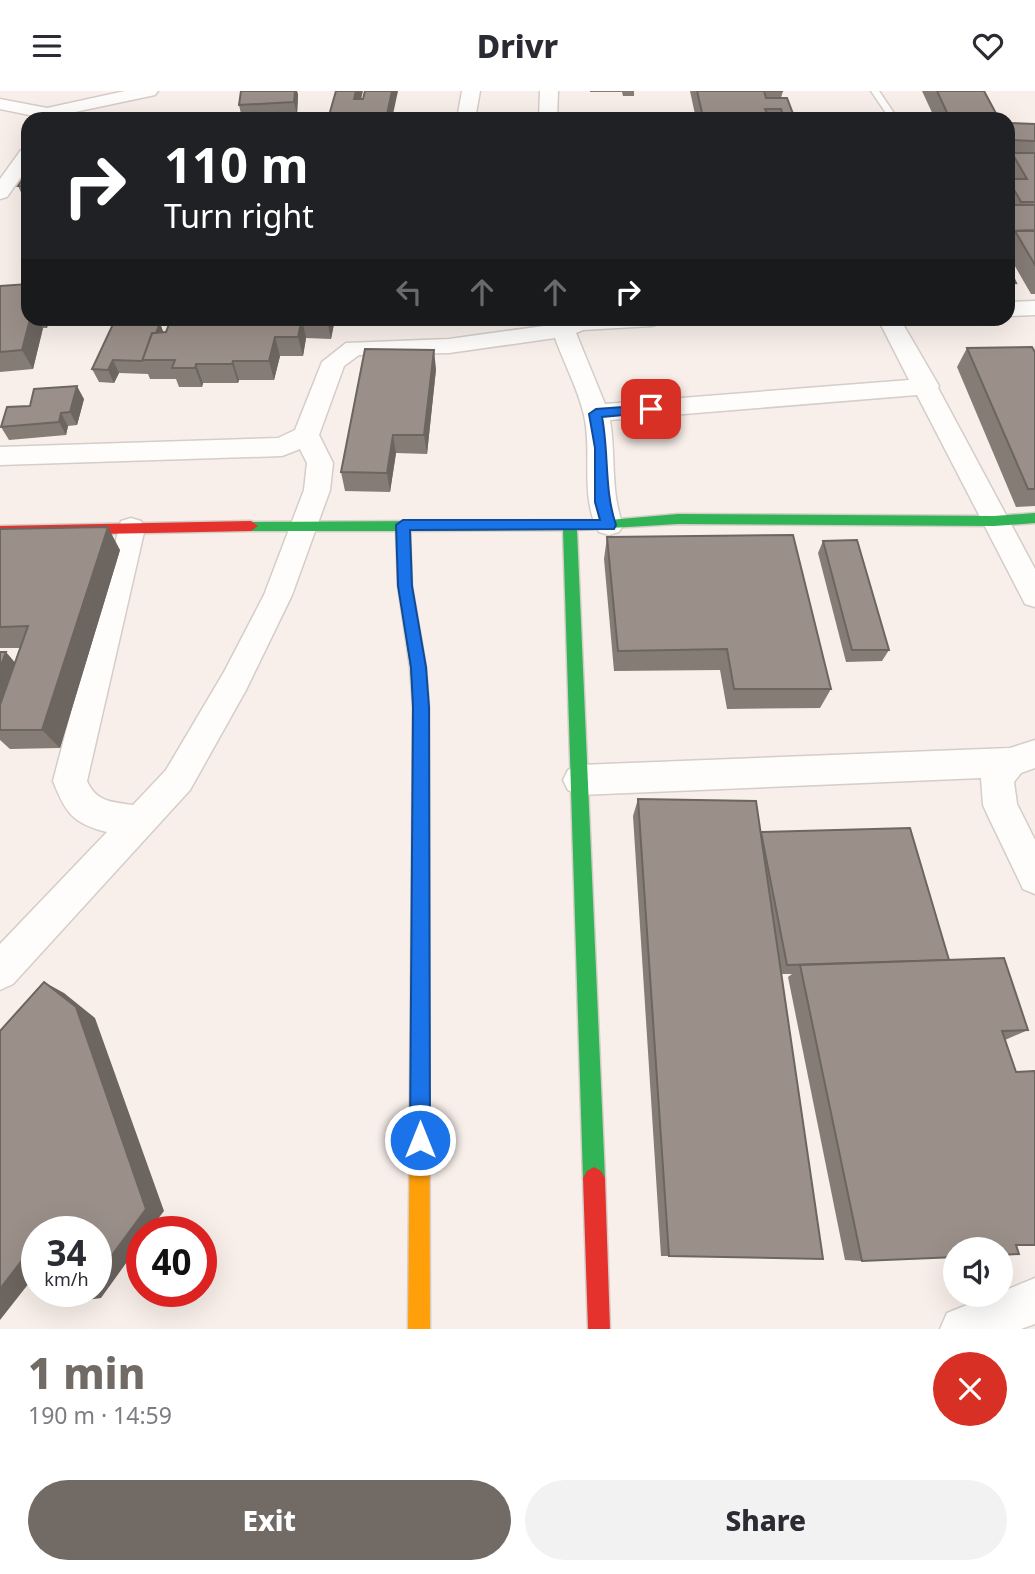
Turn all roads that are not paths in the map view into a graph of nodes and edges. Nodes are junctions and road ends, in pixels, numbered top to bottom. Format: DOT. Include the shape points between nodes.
graph roads {
  1 [pos="149,91"];
  2 [pos="471,91"];
  3 [pos="549,91"];
  4 [pos="875,91"];
  5 [pos="0,104"];
  6 [pos="32,112"];
  7 [pos="64,112"];
  8 [pos="467,112"];
  9 [pos="548,112"];
  10 [pos="889,112"];
  11 [pos="21,164"];
  12 [pos="0,193"];
  13 [pos="1035,308"];
  14 [pos="1015,309"];
  15 [pos="450,326"];
  16 [pos="572,326"];
  17 [pos="893,326"];
  18 [pos="563,330"];
  19 [pos="449,346"];
  20 [pos="926,386"];
  21 [pos="596,414"];
  22 [pos="306,435"];
  23 [pos="0,456"];
  24 [pos="1035,518"];
  25 [pos="994,521"];
  26 [pos="305,525"];
  27 [pos="403,525"];
  28 [pos="570,525"];
  29 [pos="609,525"];
  30 [pos="131,529"];
  31 [pos="0,531"];
  32 [pos="1035,596"];
  33 [pos="1022,758"];
  34 [pos="580,780"];
  35 [pos="139,821"];
  36 [pos="1035,877"];
  37 [pos="0,971"];
  38 [pos="1035,1301"];
  39 [pos="419,1329"];
  40 [pos="599,1329"];
  41 [pos="963,1329"];
  1 -- 7 [label="street"];
  2 -- 8 [label="street"];
  3 -- 9 [label="street"];
  4 -- 10 [label="lane"];
  5 -- 6 [label="street"];
  11 -- 12 [label="street"];
  13 -- 14 [label="street"];
  15 -- 19 [label="street"];
  16 -- 18 [label="street"];
  17 -- 20 [label="street"];
  18 -- 19 [label="street"];
  18 -- 21 [label="street"];
  19 -- 22 [label="street" via="354,348 340,356"];
  20 -- 21 [label="street"];
  20 -- 25 [label="street"];
  21 -- 29 [label="street" via="602,448 601,502"];
  22 -- 23 [label="street" via="282,447"];
  22 -- 26 [label="street" via="320,463"];
  24 -- 25 [label="street"];
  25 -- 29 [label="street" via="678,519"];
  25 -- 32 [label="street"];
  26 -- 27 [label="street"];
  26 -- 30 [label="street"];
  26 -- 35 [label="street" via="278,595 234,681 178,780"];
  27 -- 28 [label="street"];
  27 -- 39 [label="street" via="405,586 421,707"];
  28 -- 29 [label="street"];
  28 -- 34 [label="street"];
  30 -- 31 [label="street"];
  30 -- 35 [label="street" via="70,781 76,801 92,813"];
  33 -- 34 [label="street"];
  33 -- 36 [label="street" via="997,778 1000,805"];
  34 -- 40 [label="street"];
  35 -- 37 [label="street"];
  38 -- 41 [label="street"];
}
